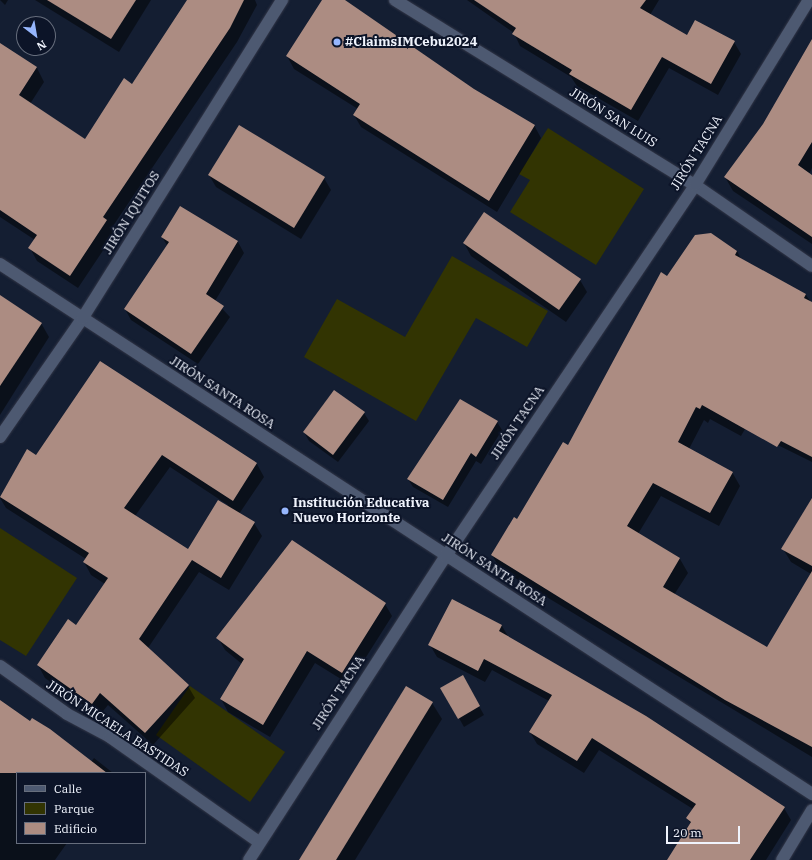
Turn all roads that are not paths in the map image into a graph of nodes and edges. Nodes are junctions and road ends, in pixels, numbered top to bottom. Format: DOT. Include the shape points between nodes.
graph roads {
  1 [pos="282,0"];
  2 [pos="395,0"];
  3 [pos="809,0"];
  4 [pos="695,185"];
  5 [pos="0,264"];
  6 [pos="812,266"];
  7 [pos="82,319"];
  8 [pos="0,437"];
  9 [pos="446,556"];
  10 [pos="0,666"];
  11 [pos="812,794"];
  12 [pos="812,810"];
  13 [pos="259,842"];
  14 [pos="249,860"];
  15 [pos="782,860"];
  1 -- 7 [label="street, JIRÓN IQUITOS"];
  2 -- 4 [label="street, JIRÓN SAN LUIS"];
  3 -- 4 [label="street, JIRÓN TACNA"];
  4 -- 6 [label="street, JIRÓN SAN LUIS"];
  4 -- 9 [label="street, JIRÓN TACNA"];
  5 -- 7 [label="street, JIRÓN SANTA ROSA"];
  7 -- 8 [label="street, JIRÓN IQUITOS"];
  7 -- 9 [label="street, JIRÓN SANTA ROSA"];
  9 -- 11 [label="street, JIRÓN SANTA ROSA"];
  9 -- 13 [label="street, JIRÓN TACNA"];
  10 -- 13 [label="street, JIRÓN MICAELA BASTIDAS" via="67,714 110,737"];
  12 -- 15 [label="street"];
  13 -- 14 [label="street, JIRÓN TACNA"];
}
